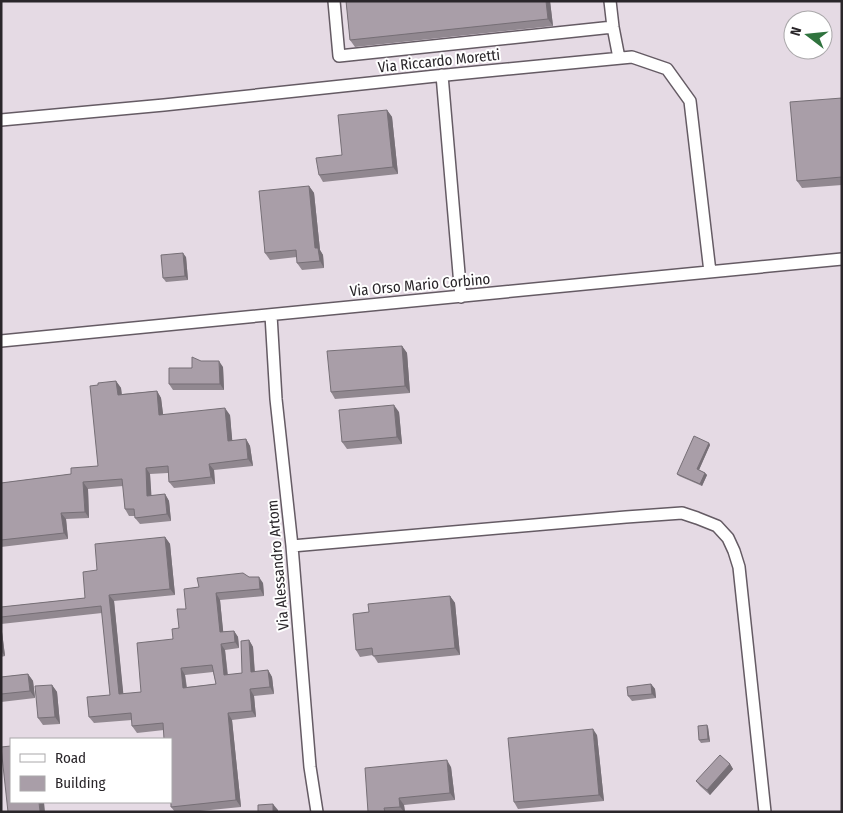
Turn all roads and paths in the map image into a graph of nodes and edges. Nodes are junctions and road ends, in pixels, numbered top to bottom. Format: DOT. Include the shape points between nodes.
graph roads {
  1 [pos="334,1"];
  2 [pos="610,1"];
  3 [pos="613,27"];
  4 [pos="619,58"];
  5 [pos="442,75"];
  6 [pos="1,120"];
  7 [pos="842,259"];
  8 [pos="710,272"];
  9 [pos="461,297"];
  10 [pos="271,315"];
  11 [pos="1,341"];
  12 [pos="292,546"];
  13 [pos="317,812"];
  14 [pos="765,812"];
  1 -- 3 [label="street" via="339,56"];
  2 -- 3 [label="street"];
  3 -- 4 [label="street"];
  4 -- 5 [label="street, Via Riccardo Moretti"];
  4 -- 8 [label="street, Via Riccardo Moretti" via="632,57 667,69 690,102"];
  5 -- 6 [label="street, Via Riccardo Moretti"];
  5 -- 9 [label="street"];
  7 -- 8 [label="street, Via Orso Mario Corbino"];
  8 -- 9 [label="street, Via Orso Mario Corbino"];
  9 -- 10 [label="street, Via Orso Mario Corbino"];
  10 -- 11 [label="street, Via Orso Mario Corbino"];
  10 -- 12 [label="street, Via Alessandro Artom" via="276,399"];
  12 -- 13 [label="street, Via Alessandro Artom" via="310,767"];
  12 -- 14 [label="street" via="682,514 717,526 728,538 739,567"];
}
